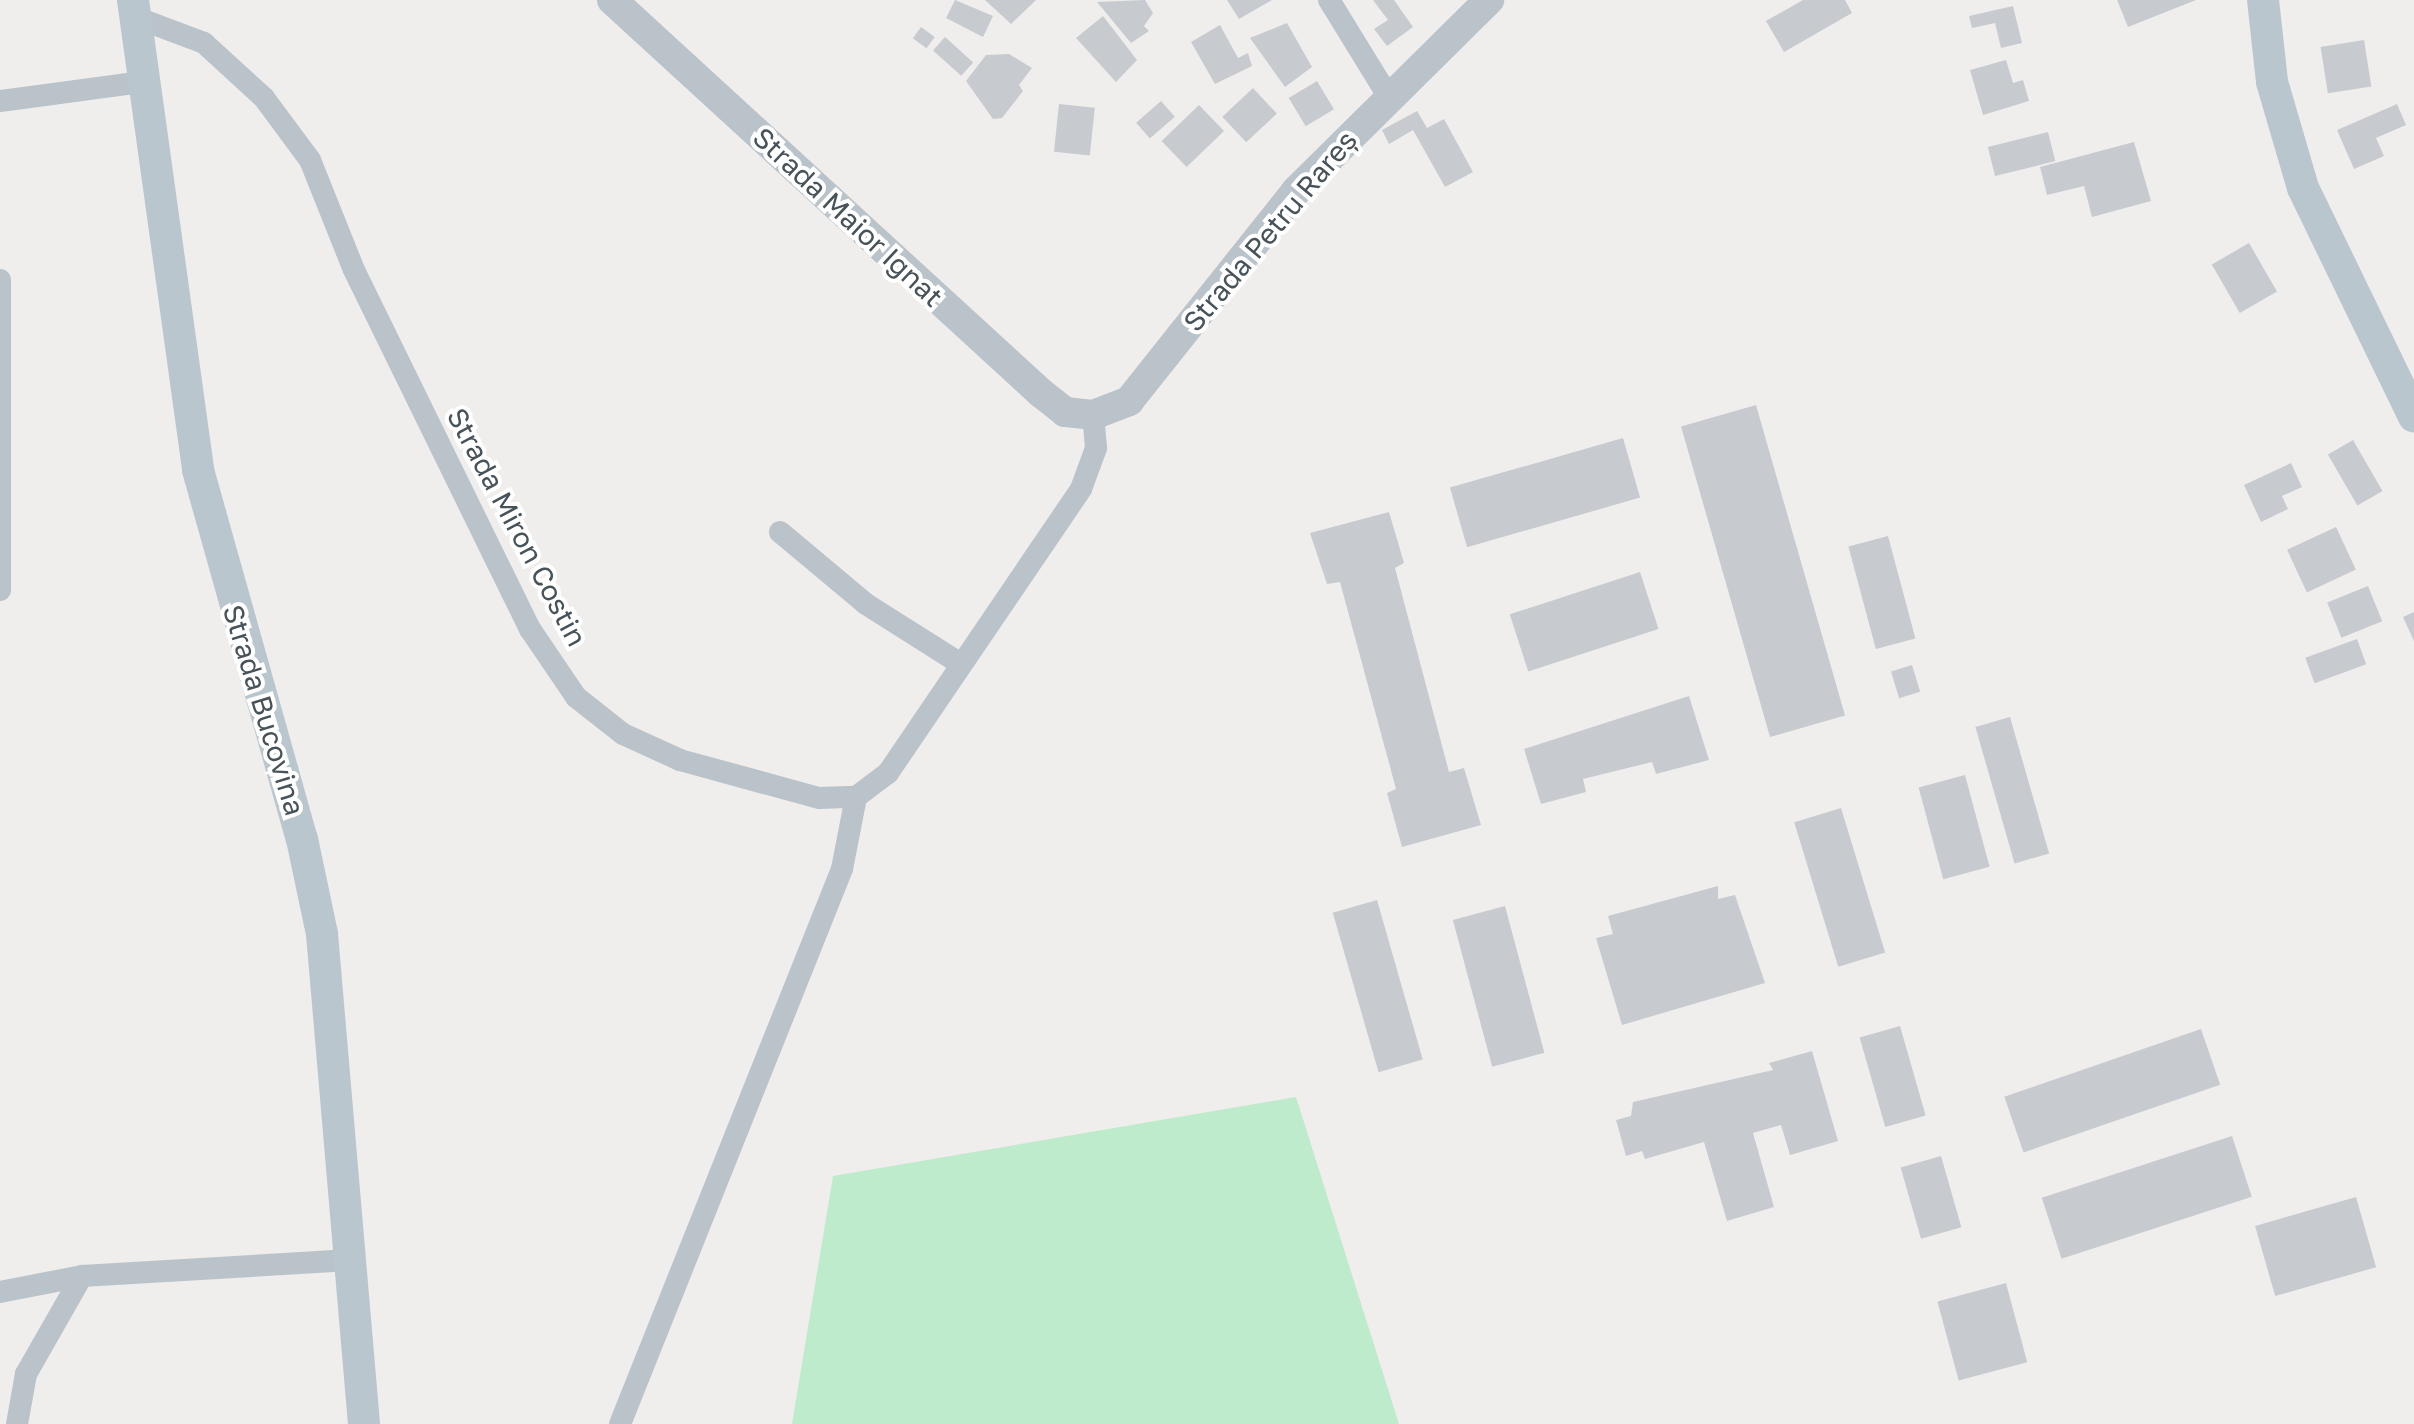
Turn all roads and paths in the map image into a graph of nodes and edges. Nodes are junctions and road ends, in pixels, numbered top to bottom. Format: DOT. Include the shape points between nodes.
graph roads {
  1 [pos="612,0"];
  2 [pos="1328,0"];
  3 [pos="1489,0"];
  4 [pos="2263,0"];
  5 [pos="134,8"];
  6 [pos="143,82"];
  7 [pos="1388,96"];
  8 [pos="0,101"];
  9 [pos="0,280"];
  10 [pos="1094,415"];
  11 [pos="2414,417"];
  12 [pos="780,532"];
  13 [pos="0,590"];
  14 [pos="961,664"];
  15 [pos="856,797"];
  16 [pos="351,1260"];
  17 [pos="82,1276"];
  18 [pos="0,1292"];
  19 [pos="17,1424"];
  20 [pos="364,1424"];
  21 [pos="620,1424"];
  1 -- 10 [label="street, Strada Maior Ignat" via="1040,393 1065,412"];
  2 -- 7 [label="street"];
  3 -- 7 [label="street, Strada Petru Rareș"];
  4 -- 11 [label="main road" via="2272,82 2303,188"];
  5 -- 6 [label="main road, Strada Bucovina"];
  5 -- 15 [label="street, Strada Miron Costin" via="204,43 264,98 310,160 354,270 530,629 576,697 623,734 680,760 770,788"];
  6 -- 8 [label="street"];
  6 -- 16 [label="main road, Strada Bucovina" via="198,470 302,839 322,934"];
  7 -- 10 [label="street, Strada Petru Rareș" via="1296,191 1129,402"];
  9 -- 13 [label="street"];
  10 -- 14 [label="street" via="1096,448 1081,489"];
  12 -- 14 [label="street" via="866,604"];
  14 -- 15 [label="street" via="888,774"];
  15 -- 21 [label="street" via="842,869"];
  16 -- 17 [label="street"];
  16 -- 20 [label="main road, Strada Bucovina"];
  17 -- 18 [label="street"];
  17 -- 19 [label="street" via="26,1374"];
}
